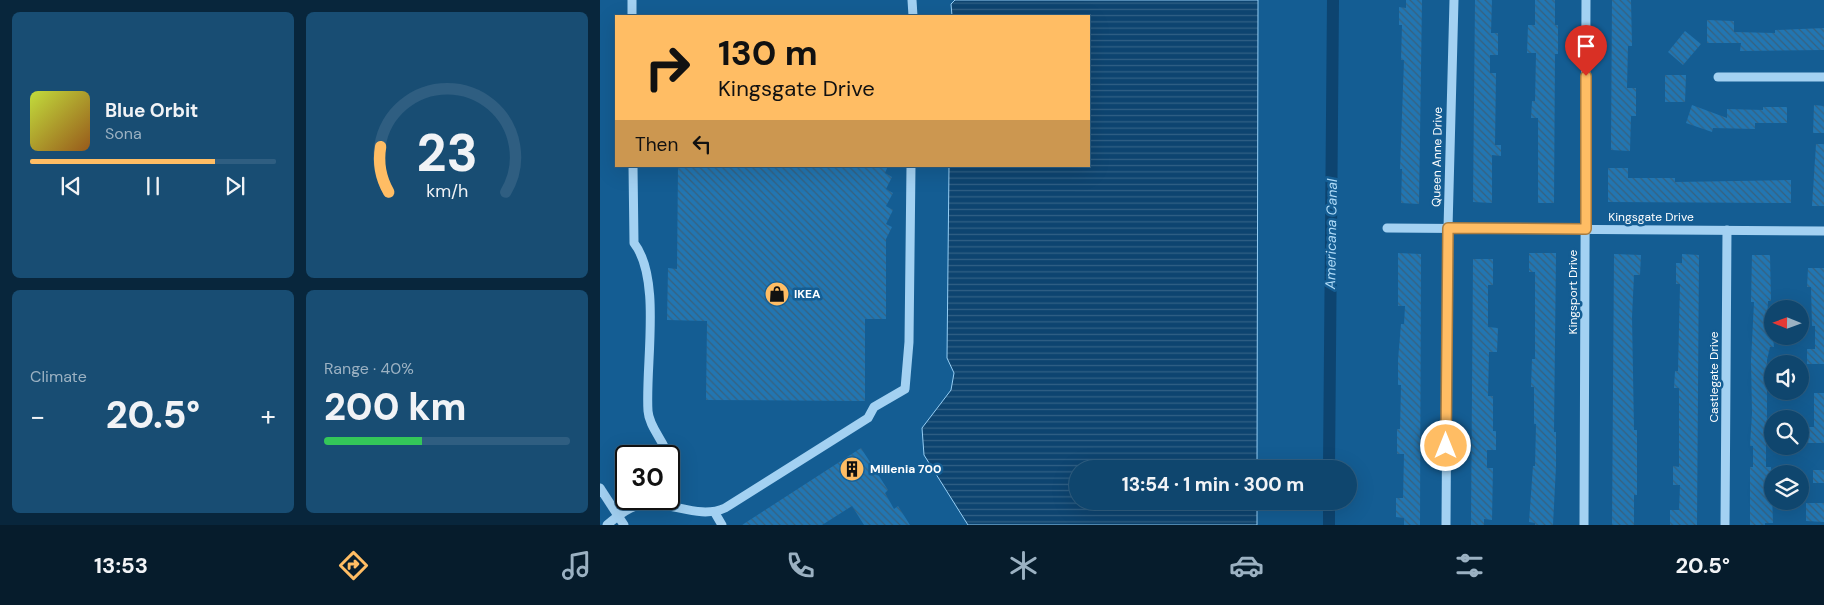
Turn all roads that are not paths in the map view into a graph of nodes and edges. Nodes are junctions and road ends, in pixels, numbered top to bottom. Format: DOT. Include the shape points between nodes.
graph roads {
  1 [pos="632,0"];
  2 [pos="912,0"];
  3 [pos="1454,0"];
  4 [pos="1586,0"];
  5 [pos="632,15"];
  6 [pos="913,15"];
  7 [pos="1718,77"];
  8 [pos="1824,77"];
  9 [pos="633,167"];
  10 [pos="911,167"];
  11 [pos="1388,228"];
  12 [pos="1448,228"];
  13 [pos="1586,229"];
  14 [pos="1727,230"];
  15 [pos="1824,231"];
  16 [pos="662,445"];
  17 [pos="600,488"];
  18 [pos="680,506"];
  19 [pos="628,510"];
  20 [pos="715,513"];
  21 [pos="618,516"];
  22 [pos="607,525"];
  23 [pos="624,525"];
  24 [pos="722,525"];
  25 [pos="1446,525"];
  26 [pos="1584,525"];
  27 [pos="1725,525"];
  1 -- 5 [label="street"];
  2 -- 6 [label="street"];
  3 -- 12 [label="street, Queen Anne Drive"];
  4 -- 13 [label="street, Kingsport Drive"];
  7 -- 8 [label="street"];
  9 -- 16 [label="street" via="634,243 649,279 648,413"];
  10 -- 20 [label="street" via="909,342 904,389 874,407 868,418"];
  11 -- 12 [label="street, Kingsgate Drive"];
  12 -- 13 [label="street, Kingsgate Drive"];
  12 -- 25 [label="street, Queen Anne Drive"];
  13 -- 14 [label="street, Kingsgate Drive"];
  13 -- 26 [label="street, Kingsport Drive"];
  14 -- 15 [label="street, Kingsgate Drive"];
  14 -- 27 [label="street, Castlegate Drive"];
  17 -- 21 [label="street"];
  18 -- 20 [label="street"];
  19 -- 21 [label="street"];
  20 -- 24 [label="street"];
  21 -- 22 [label="street"];
  21 -- 23 [label="street"];
}
